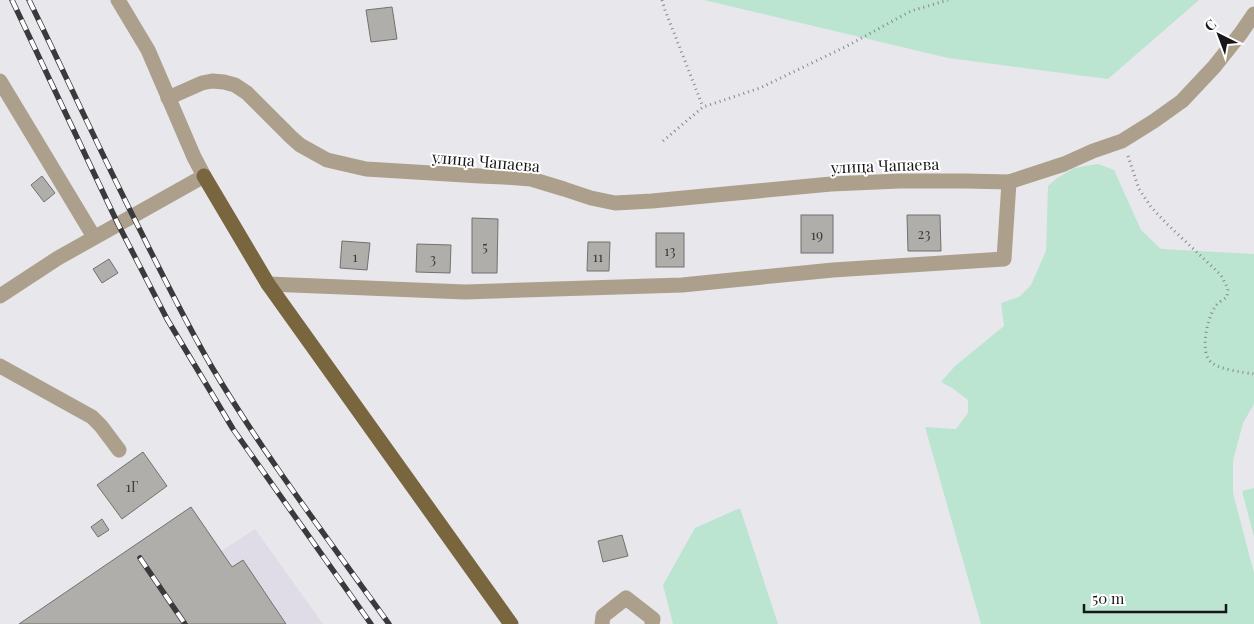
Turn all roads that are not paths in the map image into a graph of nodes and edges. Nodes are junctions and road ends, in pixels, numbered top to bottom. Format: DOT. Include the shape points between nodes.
graph roads {
  1 [pos="118,0"];
  2 [pos="1254,14"];
  3 [pos="0,81"];
  4 [pos="168,98"];
  5 [pos="204,176"];
  6 [pos="1009,182"];
  7 [pos="94,237"];
  8 [pos="268,284"];
  9 [pos="0,296"];
  10 [pos="0,366"];
  11 [pos="119,450"];
  12 [pos="511,624"];
  13 [pos="602,624"];
  14 [pos="652,624"];
  1 -- 4 [label="street" via="148,50"];
  2 -- 6 [label="street, улица Чапаева" via="1214,67 1182,101 1154,121 1122,141"];
  3 -- 7 [label="street"];
  4 -- 5 [label="street"];
  4 -- 6 [label="street, улица Чапаева" via="202,83 224,82 248,93 295,141 313,153 343,165 366,170 531,179 614,203 831,184"];
  5 -- 7 [label="street"];
  5 -- 8 [label="main road"];
  6 -- 8 [label="street" via="1004,259 833,270 682,285 474,292"];
  7 -- 9 [label="street"];
  8 -- 12 [label="main road"];
  10 -- 11 [label="street" via="92,417"];
  13 -- 14 [label="street" via="603,616 626,598 653,619"];
}
